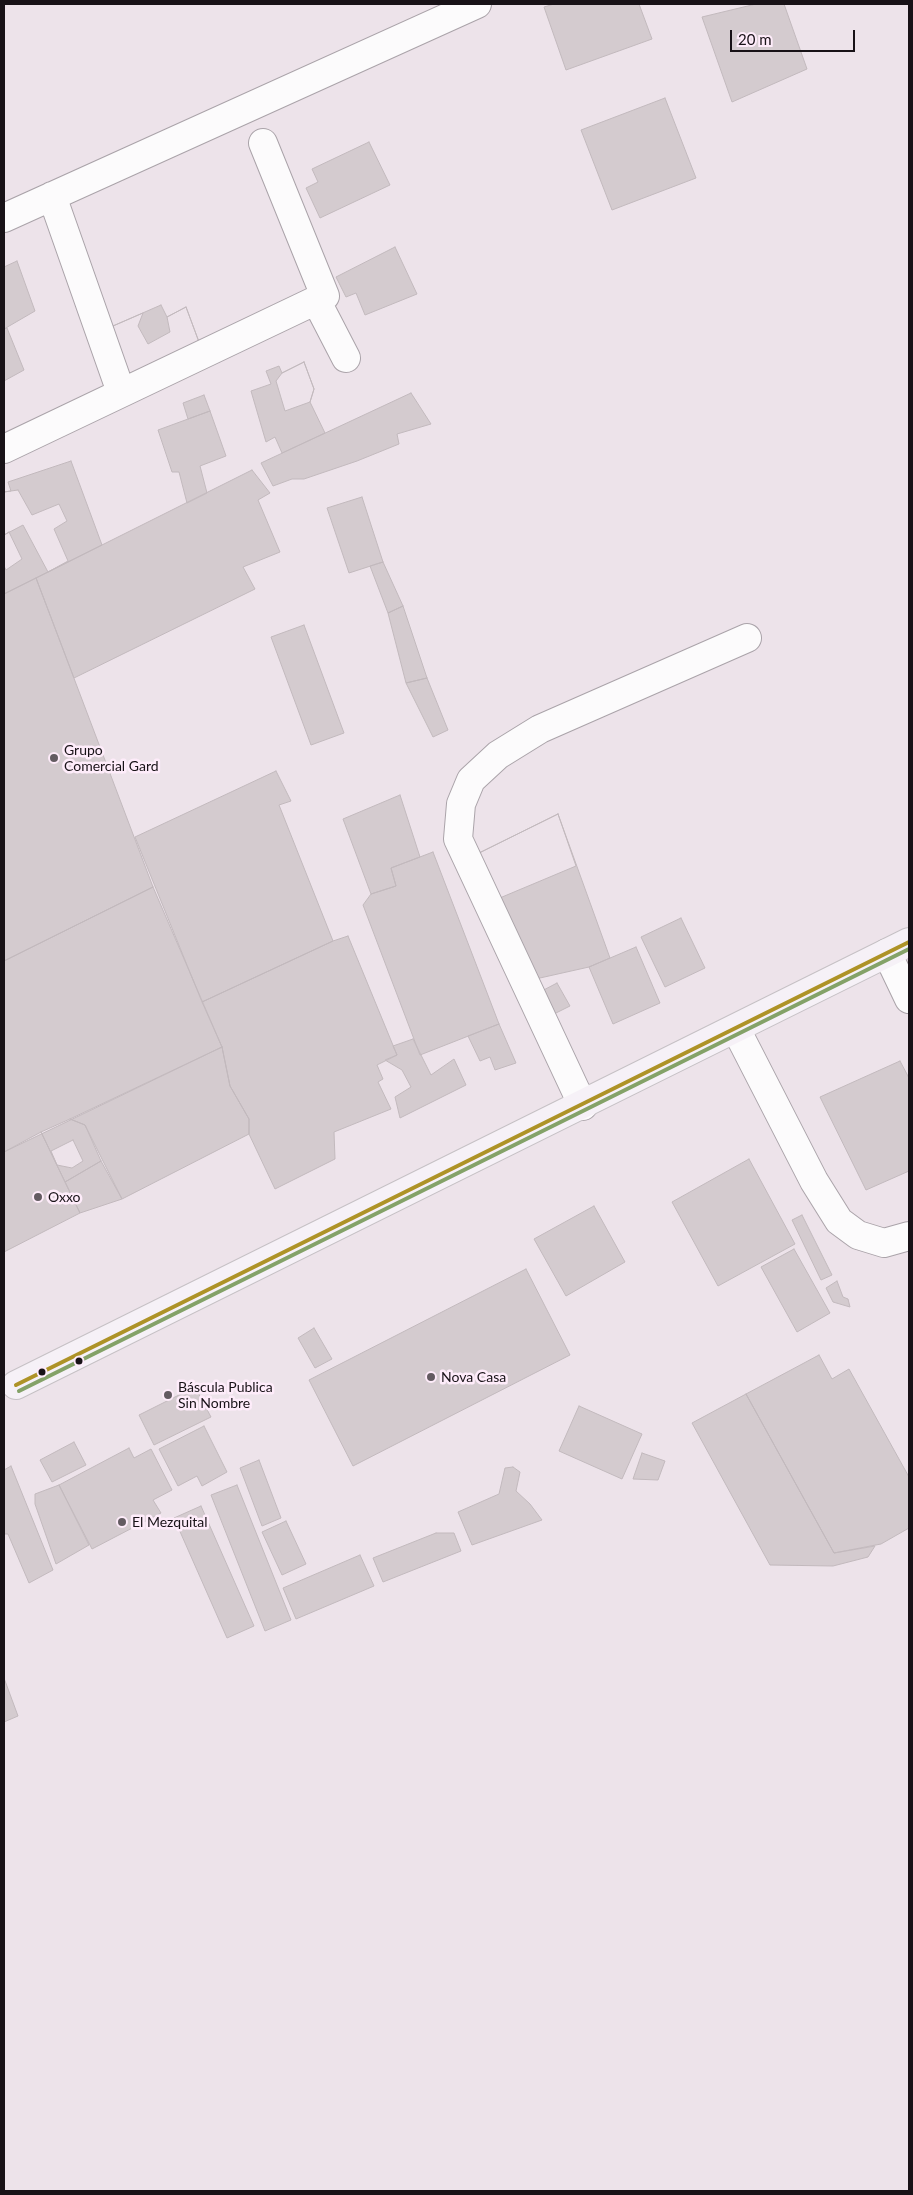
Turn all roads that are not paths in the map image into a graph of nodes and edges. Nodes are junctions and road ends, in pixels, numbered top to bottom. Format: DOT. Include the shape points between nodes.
graph roads {
  1 [pos="476,4"];
  2 [pos="263,143"];
  3 [pos="52,196"];
  4 [pos="4,218"];
  5 [pos="316,300"];
  6 [pos="346,358"];
  7 [pos="121,392"];
  8 [pos="4,449"];
  9 [pos="747,638"];
  10 [pos="898,947"];
  11 [pos="909,1000"];
  12 [pos="736,1029"];
  13 [pos="583,1106"];
  14 [pos="909,1236"];
  15 [pos="8,1391"];
  1 -- 3 [label="street"];
  2 -- 5 [label="street" via="325,296"];
  3 -- 4 [label="street"];
  3 -- 7 [label="street"];
  5 -- 6 [label="street"];
  5 -- 7 [label="street"];
  7 -- 8 [label="street"];
  9 -- 13 [label="street" via="540,729 498,756 471,780 460,804 458,839"];
  10 -- 11 [label="street"];
  10 -- 12 [label="main road"];
  12 -- 13 [label="main road"];
  12 -- 14 [label="street" via="814,1181 840,1221 858,1235 884,1243"];
  13 -- 15 [label="main road"];
}
